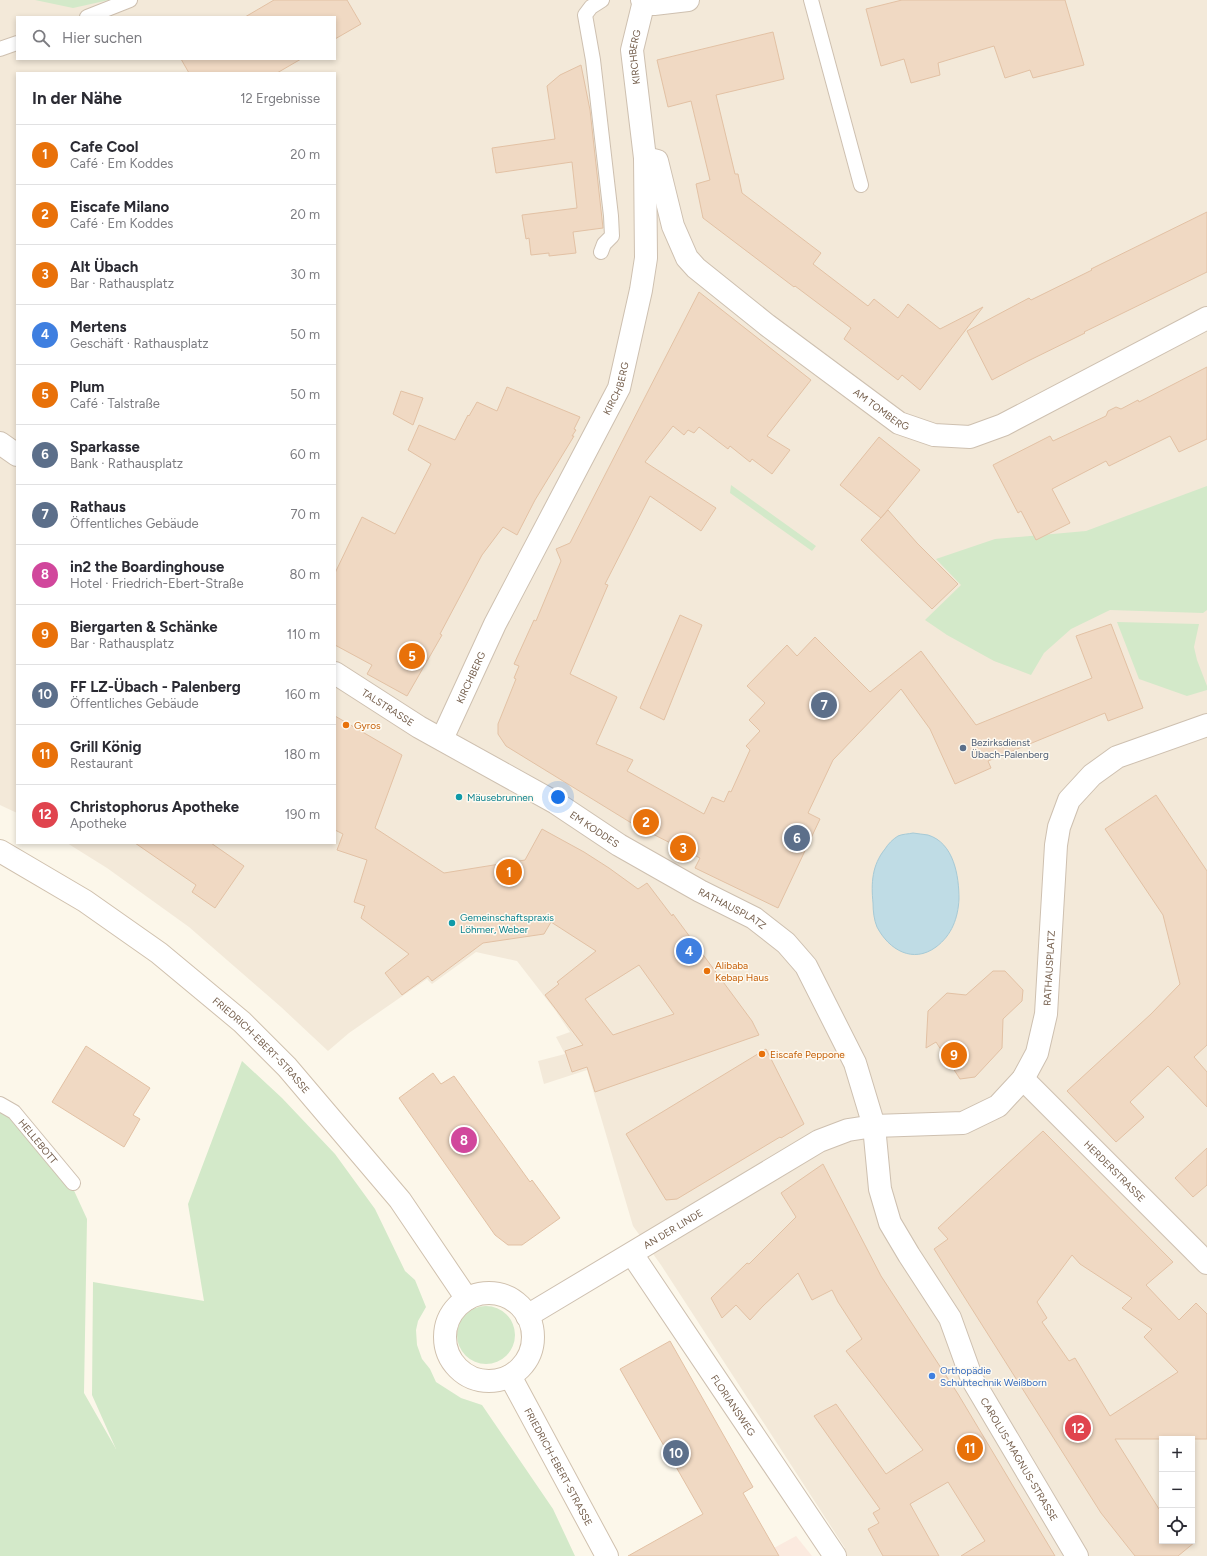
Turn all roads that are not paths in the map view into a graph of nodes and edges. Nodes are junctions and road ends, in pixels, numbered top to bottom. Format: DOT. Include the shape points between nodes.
graph roads {
  1 [pos="130,0"];
  2 [pos="602,0"];
  3 [pos="688,0"];
  4 [pos="811,0"];
  5 [pos="643,1"];
  6 [pos="90,16"];
  7 [pos="16,43"];
  8 [pos="0,50"];
  9 [pos="645,158"];
  10 [pos="861,185"];
  11 [pos="601,252"];
  12 [pos="1207,318"];
  13 [pos="0,443"];
  14 [pos="16,454"];
  15 [pos="336,674"];
  16 [pos="1207,725"];
  17 [pos="442,739"];
  18 [pos="0,851"];
  19 [pos="665,872"];
  20 [pos="1023,1079"];
  21 [pos="0,1104"];
  22 [pos="874,1126"];
  23 [pos="819,1141"];
  24 [pos="73,1183"];
  25 [pos="632,1254"];
  26 [pos="909,1255"];
  27 [pos="1207,1263"];
  28 [pos="467,1299"];
  29 [pos="527,1316"];
  30 [pos="510,1376"];
  31 [pos="607,1556"];
  32 [pos="835,1556"];
  33 [pos="1077,1556"];
  1 -- 6 [label="lane"];
  2 -- 11 [label="lane" via="591,6 585,15 612,216 612,236 604,244"];
  3 -- 5 [label="street" via="662,4"];
  4 -- 10 [label="lane"];
  5 -- 9 [label="street, KIRCHBERG" via="632,50"];
  7 -- 8 [label="lane"];
  9 -- 12 [label="street, AM TOMBERG" via="656,161 673,226 687,258 696,268 899,423 934,435 970,437 1003,425"];
  9 -- 17 [label="street, KIRCHBERG" via="646,258 620,388 495,624"];
  13 -- 14 [label="street"];
  15 -- 17 [label="street, TALSTRASSE"];
  16 -- 20 [label="street, RATHAUSPLATZ" via="1117,757 1092,775 1069,800 1059,827 1056,846 1046,1014 1037,1053"];
  17 -- 19 [label="street, EM KODDES" via="556,804"];
  18 -- 28 [label="street, FRIEDRICH-EBERT-STRASSE" via="85,901 159,953 242,1022 287,1067 400,1200"];
  19 -- 22 [label="street, RATHAUSPLATZ" via="754,918 786,943 806,966 856,1063"];
  20 -- 22 [label="street, RATHAUSPLATZ" via="998,1106 963,1123"];
  20 -- 27 [label="street, HERDERSTRASSE"];
  21 -- 24 [label="lane, HELLEBOTT" via="14,1112"];
  22 -- 23 [label="street, RATHAUSPLATZ" via="848,1130"];
  22 -- 26 [label="street, RATHAUSPLATZ" via="880,1189 890,1223"];
  23 -- 25 [label="street, AN DER LINDE"];
  25 -- 29 [label="street, AN DER LINDE"];
  25 -- 32 [label="street, FLORIANSWEG"];
  26 -- 33 [label="street, CAROLUS-MAGNUS-STRASSE" via="950,1318 972,1379"];
  28 -- 29 [label="street" via="483,1293 501,1294 516,1302"];
  28 -- 30 [label="street" via="454,1310 446,1325 444,1343 450,1359 461,1372 476,1380 494,1382"];
  29 -- 30 [label="street" via="533,1332 532,1350 524,1365"];
  30 -- 31 [label="street, FRIEDRICH-EBERT-STRASSE"];
}
